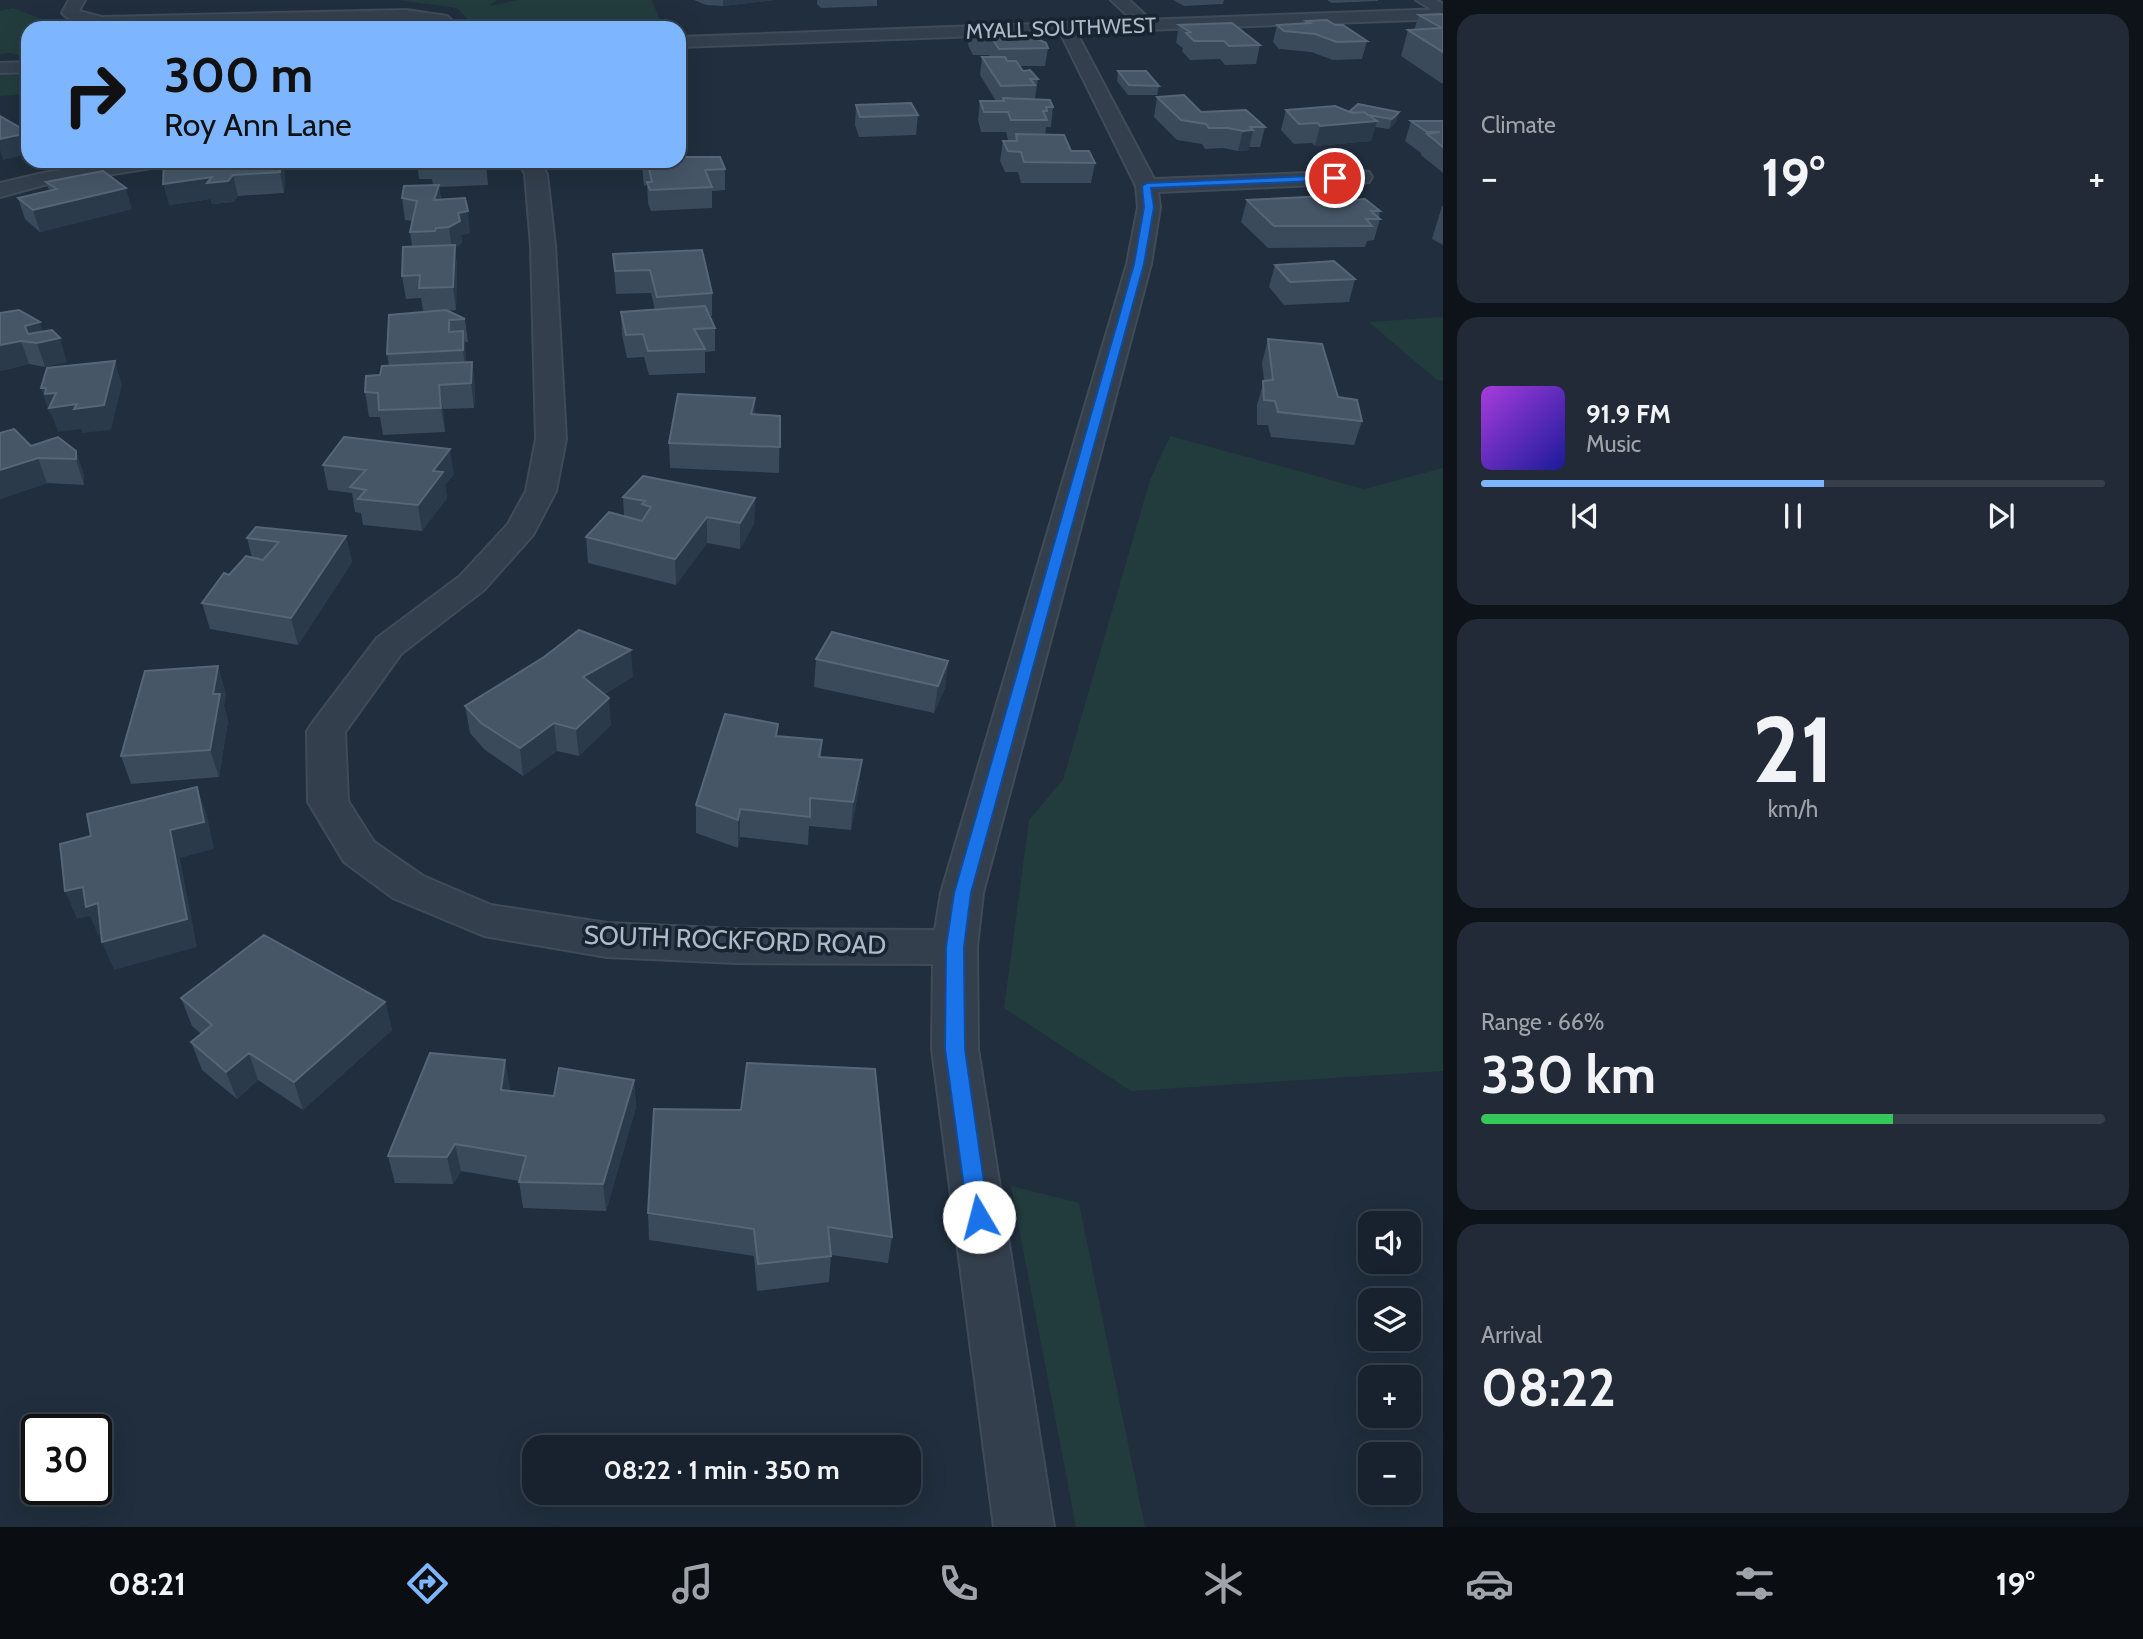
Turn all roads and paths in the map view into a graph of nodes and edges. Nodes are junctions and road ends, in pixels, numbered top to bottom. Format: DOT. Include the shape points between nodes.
graph roads {
  1 [pos="76,0"];
  2 [pos="1119,0"];
  3 [pos="1424,0"];
  4 [pos="1443,13"];
  5 [pos="95,21"];
  6 [pos="145,21"];
  7 [pos="442,21"];
  8 [pos="1148,25"];
  9 [pos="1066,28"];
  10 [pos="686,42"];
  11 [pos="21,67"];
  12 [pos="0,68"];
  13 [pos="113,168"];
  14 [pos="532,168"];
  15 [pos="1362,177"];
  16 [pos="1147,186"];
  17 [pos="0,190"];
  18 [pos="955,947"];
  19 [pos="1024,1527"];
  1 -- 5 [label="street" via="70,13"];
  2 -- 8 [label="street"];
  3 -- 4 [label="street"];
  4 -- 8 [label="street, MYALL SOUTHWEST"];
  6 -- 7 [label="street" via="406,15"];
  8 -- 9 [label="street, MYALL SOUTHWEST"];
  9 -- 10 [label="street, MYALL SOUTHWEST"];
  9 -- 16 [label="street"];
  11 -- 12 [label="street"];
  13 -- 17 [label="street"];
  14 -- 18 [label="street, SOUTH ROCKFORD ROAD" via="542,246 551,439 541,491 522,528 472,583 389,646 326,731 328,802 359,852 408,887 484,920 607,940"];
  15 -- 16 [label="street"];
  16 -- 18 [label="street" via="1149,207 1139,264 962,893"];
  18 -- 19 [label="street" via="955,1049"];
}
